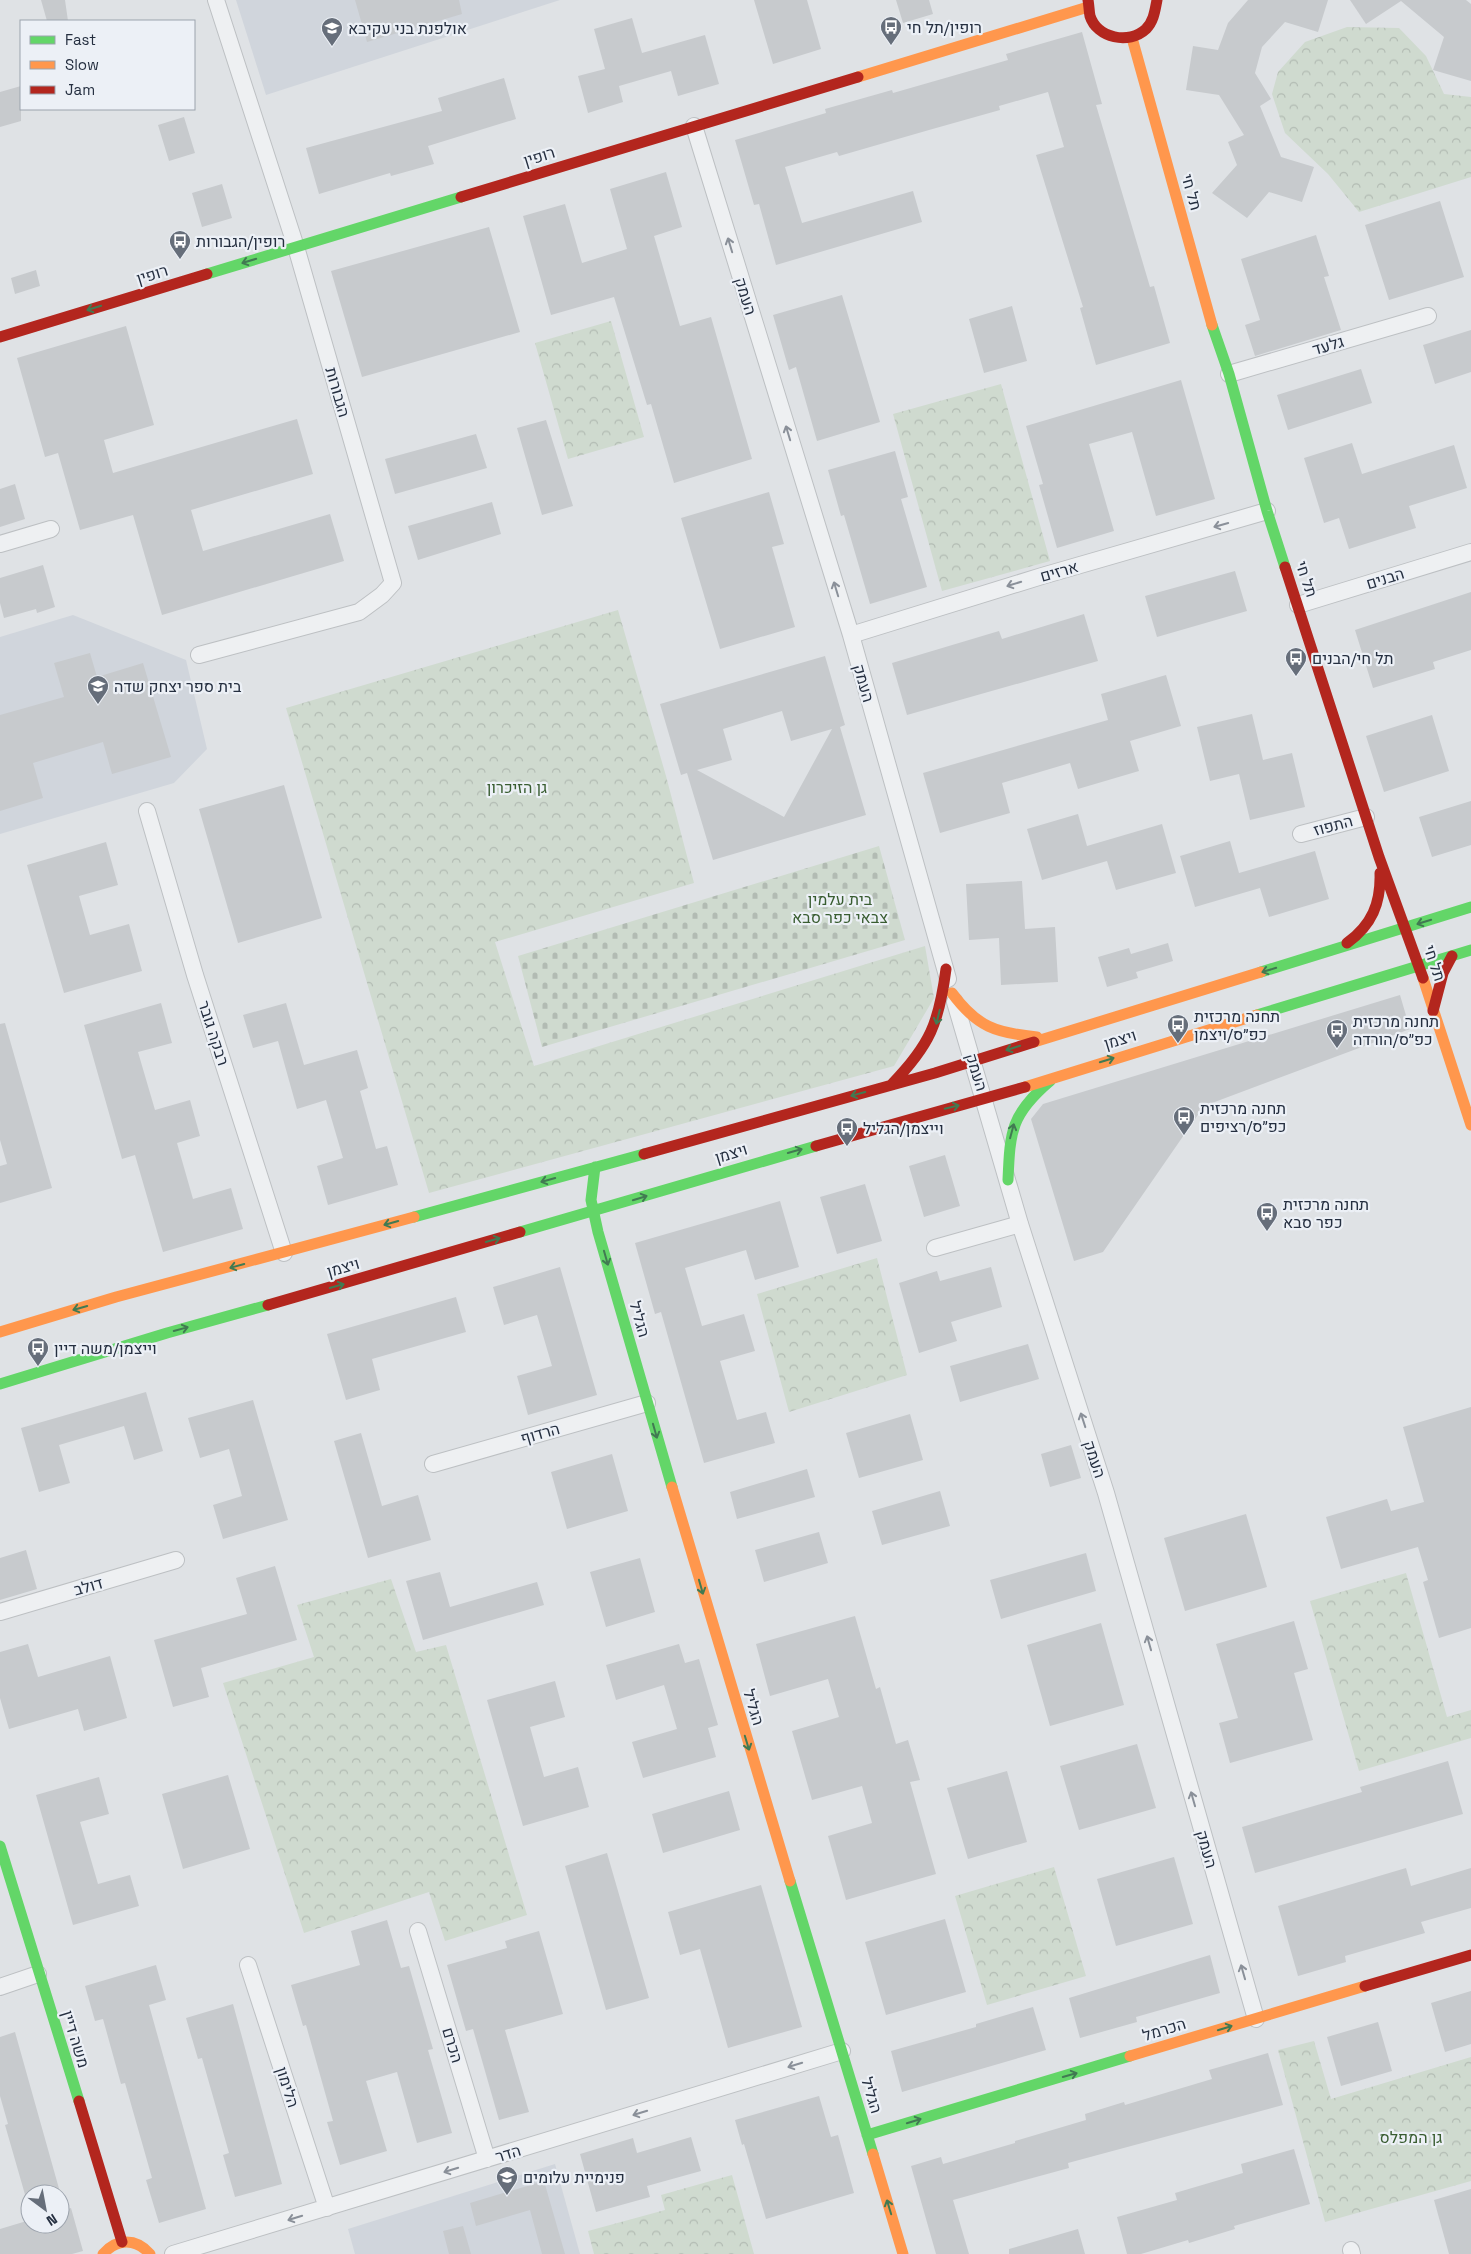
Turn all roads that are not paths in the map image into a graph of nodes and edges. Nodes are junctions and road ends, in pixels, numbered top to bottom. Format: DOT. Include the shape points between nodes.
graph roads {
  1 [pos="216,0"];
  2 [pos="1157,0"];
  3 [pos="1088,3"];
  4 [pos="1132,38"];
  5 [pos="694,126"];
  6 [pos="296,247"];
  7 [pos="1428,316"];
  8 [pos="0,337"];
  9 [pos="1229,374"];
  10 [pos="1268,511"];
  11 [pos="51,529"];
  12 [pos="0,544"];
  13 [pos="1471,552"];
  14 [pos="1298,605"];
  15 [pos="851,635"];
  16 [pos="199,656"];
  17 [pos="147,811"];
  18 [pos="1366,817"];
  19 [pos="1301,834"];
  20 [pos="1379,857"];
  21 [pos="1471,907"];
  22 [pos="1405,928"];
  23 [pos="1338,949"];
  24 [pos="1471,950"];
  25 [pos="1452,956"];
  26 [pos="1419,966"];
  27 [pos="946,969"];
  28 [pos="952,993"];
  29 [pos="1433,1012"];
  30 [pos="1048,1037"];
  31 [pos="973,1062"];
  32 [pos="1057,1076"];
  33 [pos="892,1085"];
  34 [pos="985,1099"];
  35 [pos="1471,1125"];
  36 [pos="595,1167"];
  37 [pos="1008,1180"];
  38 [pos="593,1211"];
  39 [pos="1020,1224"];
  40 [pos="935,1248"];
  41 [pos="284,1253"];
  42 [pos="0,1332"];
  43 [pos="0,1384"];
  44 [pos="647,1402"];
  45 [pos="433,1464"];
  46 [pos="176,1560"];
  47 [pos="0,1612"];
  48 [pos="0,1846"];
  49 [pos="418,1931"];
  50 [pos="1471,1955"];
  51 [pos="248,1965"];
  52 [pos="38,1974"];
  53 [pos="0,1987"];
  54 [pos="1256,2019"];
  55 [pos="842,2051"];
  56 [pos="867,2135"];
  57 [pos="487,2160"];
  58 [pos="327,2208"];
  59 [pos="122,2242"];
  60 [pos="103,2254"];
  61 [pos="150,2254"];
  62 [pos="173,2254"];
  63 [pos="903,2254"];
  1 -- 6 [label="street, הגבורות"];
  2 -- 4 [label="street" via="1152,24"];
  3 -- 4 [label="street" via="1097,29 1118,39"];
  3 -- 5 [label="street, רופין"];
  4 -- 9 [label="street, תל חי"];
  5 -- 6 [label="street, רופין"];
  15 -- 5 [label="street, העמק, one-way"];
  6 -- 8 [label="street, רופין, one-way"];
  6 -- 16 [label="street, הגבורות" via="393,583 359,612"];
  7 -- 9 [label="street, גלעד"];
  9 -- 10 [label="street, תל חי"];
  10 -- 14 [label="street, תל חי"];
  10 -- 15 [label="street, ארזים, one-way"];
  11 -- 12 [label="street"];
  13 -- 14 [label="street, הבנים"];
  14 -- 18 [label="street, תל חי"];
  15 -- 27 [label="street, העמק"];
  17 -- 41 [label="street, רבקה גובר" via="195,975"];
  18 -- 19 [label="street, התפוז"];
  18 -- 20 [label="street, תל חי"];
  20 -- 22 [label="street, תל חי"];
  20 -- 23 [label="street" via="1381,887 1373,918 1364,930"];
  21 -- 22 [label="street, ויצמן, one-way"];
  22 -- 23 [label="street, ויצמן"];
  22 -- 26 [label="street, תל חי"];
  23 -- 30 [label="street, ויצמן, one-way"];
  24 -- 25 [label="street, ויצמן"];
  25 -- 26 [label="street, ויצמן"];
  25 -- 29 [label="street" via="1443,973"];
  26 -- 29 [label="street, תל חי"];
  32 -- 26 [label="street, ויצמן, one-way"];
  27 -- 28 [label="street, העמק"];
  27 -- 33 [label="street, one-way" via="935,1028 924,1049"];
  28 -- 30 [label="street" via="974,1020 994,1030 1016,1036"];
  28 -- 31 [label="street, העמק"];
  29 -- 35 [label="street, תל חי"];
  30 -- 31 [label="street, ויצמן, one-way"];
  31 -- 33 [label="street, ויצמן"];
  31 -- 34 [label="street, העמק"];
  32 -- 34 [label="street, ויצמן"];
  37 -- 32 [label="street, one-way" via="1011,1128 1020,1109"];
  33 -- 36 [label="street, ויצמן, one-way"];
  34 -- 37 [label="street, העמק"];
  38 -- 34 [label="street, ויצמן, one-way"];
  36 -- 38 [label="street, הגליל" via="591,1188"];
  36 -- 41 [label="street, ויצמן, one-way"];
  37 -- 39 [label="street, העמק"];
  43 -- 38 [label="street, ויצמן, one-way"];
  38 -- 44 [label="street, הגליל, one-way"];
  39 -- 40 [label="street"];
  54 -- 39 [label="street, העמק, one-way" via="1106,1493"];
  41 -- 42 [label="street, ויצמן, one-way" via="116,1297"];
  44 -- 45 [label="street, הרדוף"];
  44 -- 55 [label="street, הגליל, one-way"];
  46 -- 47 [label="street, דולב"];
  48 -- 52 [label="street, משה דיין"];
  49 -- 57 [label="street, הכרם"];
  50 -- 54 [label="street, הכרמל"];
  51 -- 58 [label="street, הלימון"];
  52 -- 53 [label="street"];
  52 -- 59 [label="street, משה דיין"];
  56 -- 54 [label="street, הכרמל, one-way"];
  55 -- 56 [label="street, הגליל"];
  55 -- 57 [label="street, הדר, one-way"];
  63 -- 56 [label="street, הגליל, one-way"];
  57 -- 58 [label="street, הדר, one-way"];
  58 -- 62 [label="street, הדר, one-way"];
  59 -- 60 [label="street"];
  59 -- 61 [label="street" via="141,2245"];
}
